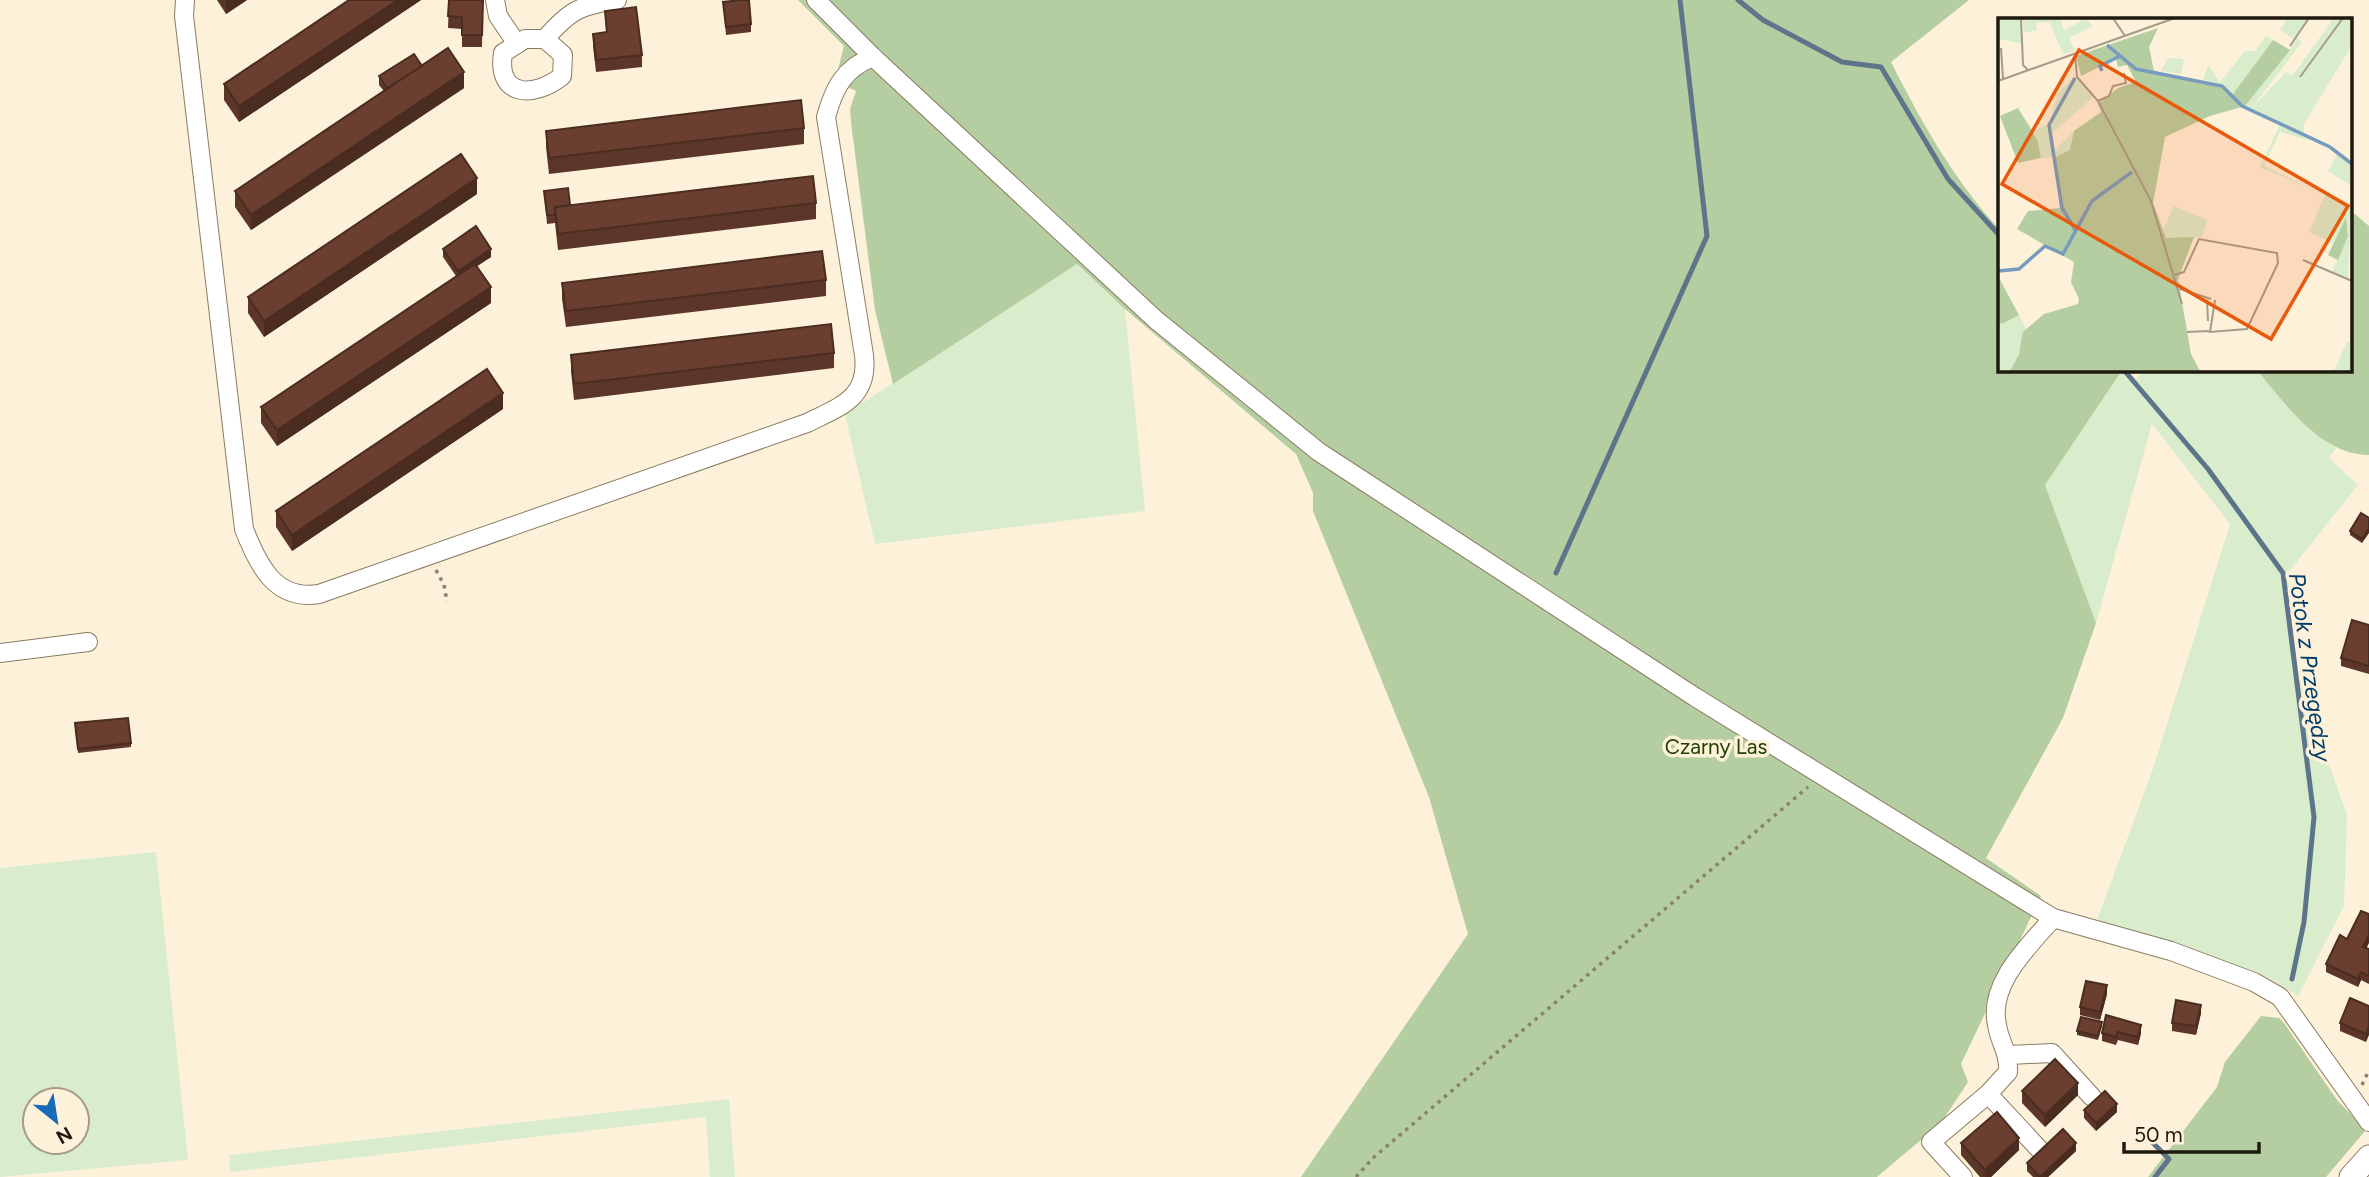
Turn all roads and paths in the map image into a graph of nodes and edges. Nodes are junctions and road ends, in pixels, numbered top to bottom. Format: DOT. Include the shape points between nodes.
graph roads {
  1 [pos="185,0"];
  2 [pos="495,0"];
  3 [pos="617,0"];
  4 [pos="816,0"];
  5 [pos="561,7"];
  6 [pos="545,39"];
  7 [pos="517,44"];
  8 [pos="873,57"];
  9 [pos="428,556"];
  10 [pos="447,602"];
  11 [pos="88,642"];
  12 [pos="0,653"];
  13 [pos="1830,780"];
  14 [pos="2053,918"];
  15 [pos="2009,1055"];
  16 [pos="1988,1094"];
  17 [pos="2092,1097"];
  18 [pos="2369,1122"];
  19 [pos="2039,1149"];
  20 [pos="2369,1157"];
  21 [pos="1356,1177"];
  22 [pos="1963,1177"];
  23 [pos="2351,1177"];
  1 -- 9 [label="street" via="244,529 256,559 287,593 302,597"];
  2 -- 7 [label="street" via="498,16"];
  3 -- 5 [label="street"];
  4 -- 8 [label="street"];
  5 -- 6 [label="street"];
  6 -- 7 [label="street" via="524,39"];
  6 -- 7 [label="street" via="563,55 562,76 546,89 531,92 514,88 504,76 503,54"];
  8 -- 9 [label="street" via="856,64 843,77 826,117 867,376 858,391 807,423"];
  8 -- 13 [label="street" via="1156,320 1319,452"];
  9 -- 10 [label="path" via="444,585"];
  11 -- 12 [label="street"];
  13 -- 14 [label="street"];
  13 -- 21 [label="path" via="1795,797"];
  14 -- 15 [label="street" via="1997,994 1997,1025"];
  14 -- 18 [label="street" via="2171,951 2254,982 2280,997"];
  15 -- 16 [label="street" via="2008,1072"];
  15 -- 17 [label="street" via="2052,1052"];
  16 -- 19 [label="street"];
  16 -- 22 [label="street" via="1931,1142"];
  20 -- 23 [label="main road"];
}
